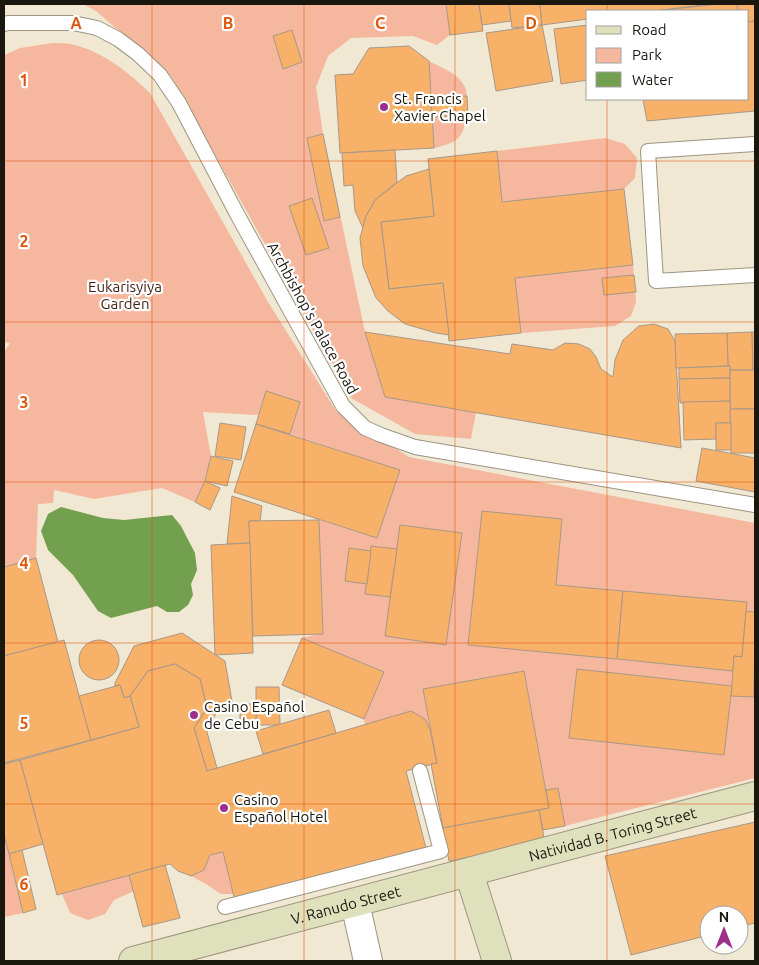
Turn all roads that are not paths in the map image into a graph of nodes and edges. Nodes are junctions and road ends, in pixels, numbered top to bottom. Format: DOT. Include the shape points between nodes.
graph roads {
  1 [pos="4,24"];
  2 [pos="755,144"];
  3 [pos="755,274"];
  4 [pos="755,505"];
  5 [pos="420,772"];
  6 [pos="755,796"];
  7 [pos="426,855"];
  8 [pos="469,873"];
  9 [pos="433,883"];
  10 [pos="355,903"];
  11 [pos="225,907"];
  12 [pos="133,961"];
  13 [pos="368,961"];
  14 [pos="497,961"];
  1 -- 4 [label="lane, Archbishop's Palace Road" via="73,23 97,28 118,38 160,75 343,406 365,428 415,447"];
  2 -- 3 [label="lane" via="648,151 656,281"];
  5 -- 7 [label="lane" via="441,851"];
  6 -- 8 [label="street, Natividad B. Toring Street"];
  7 -- 9 [label="lane"];
  7 -- 11 [label="lane"];
  8 -- 9 [label="street, V. Ranudo Street"];
  8 -- 14 [label="street"];
  9 -- 10 [label="street, V. Ranudo Street"];
  10 -- 12 [label="street, V. Ranudo Street"];
  10 -- 13 [label="street"];
}
